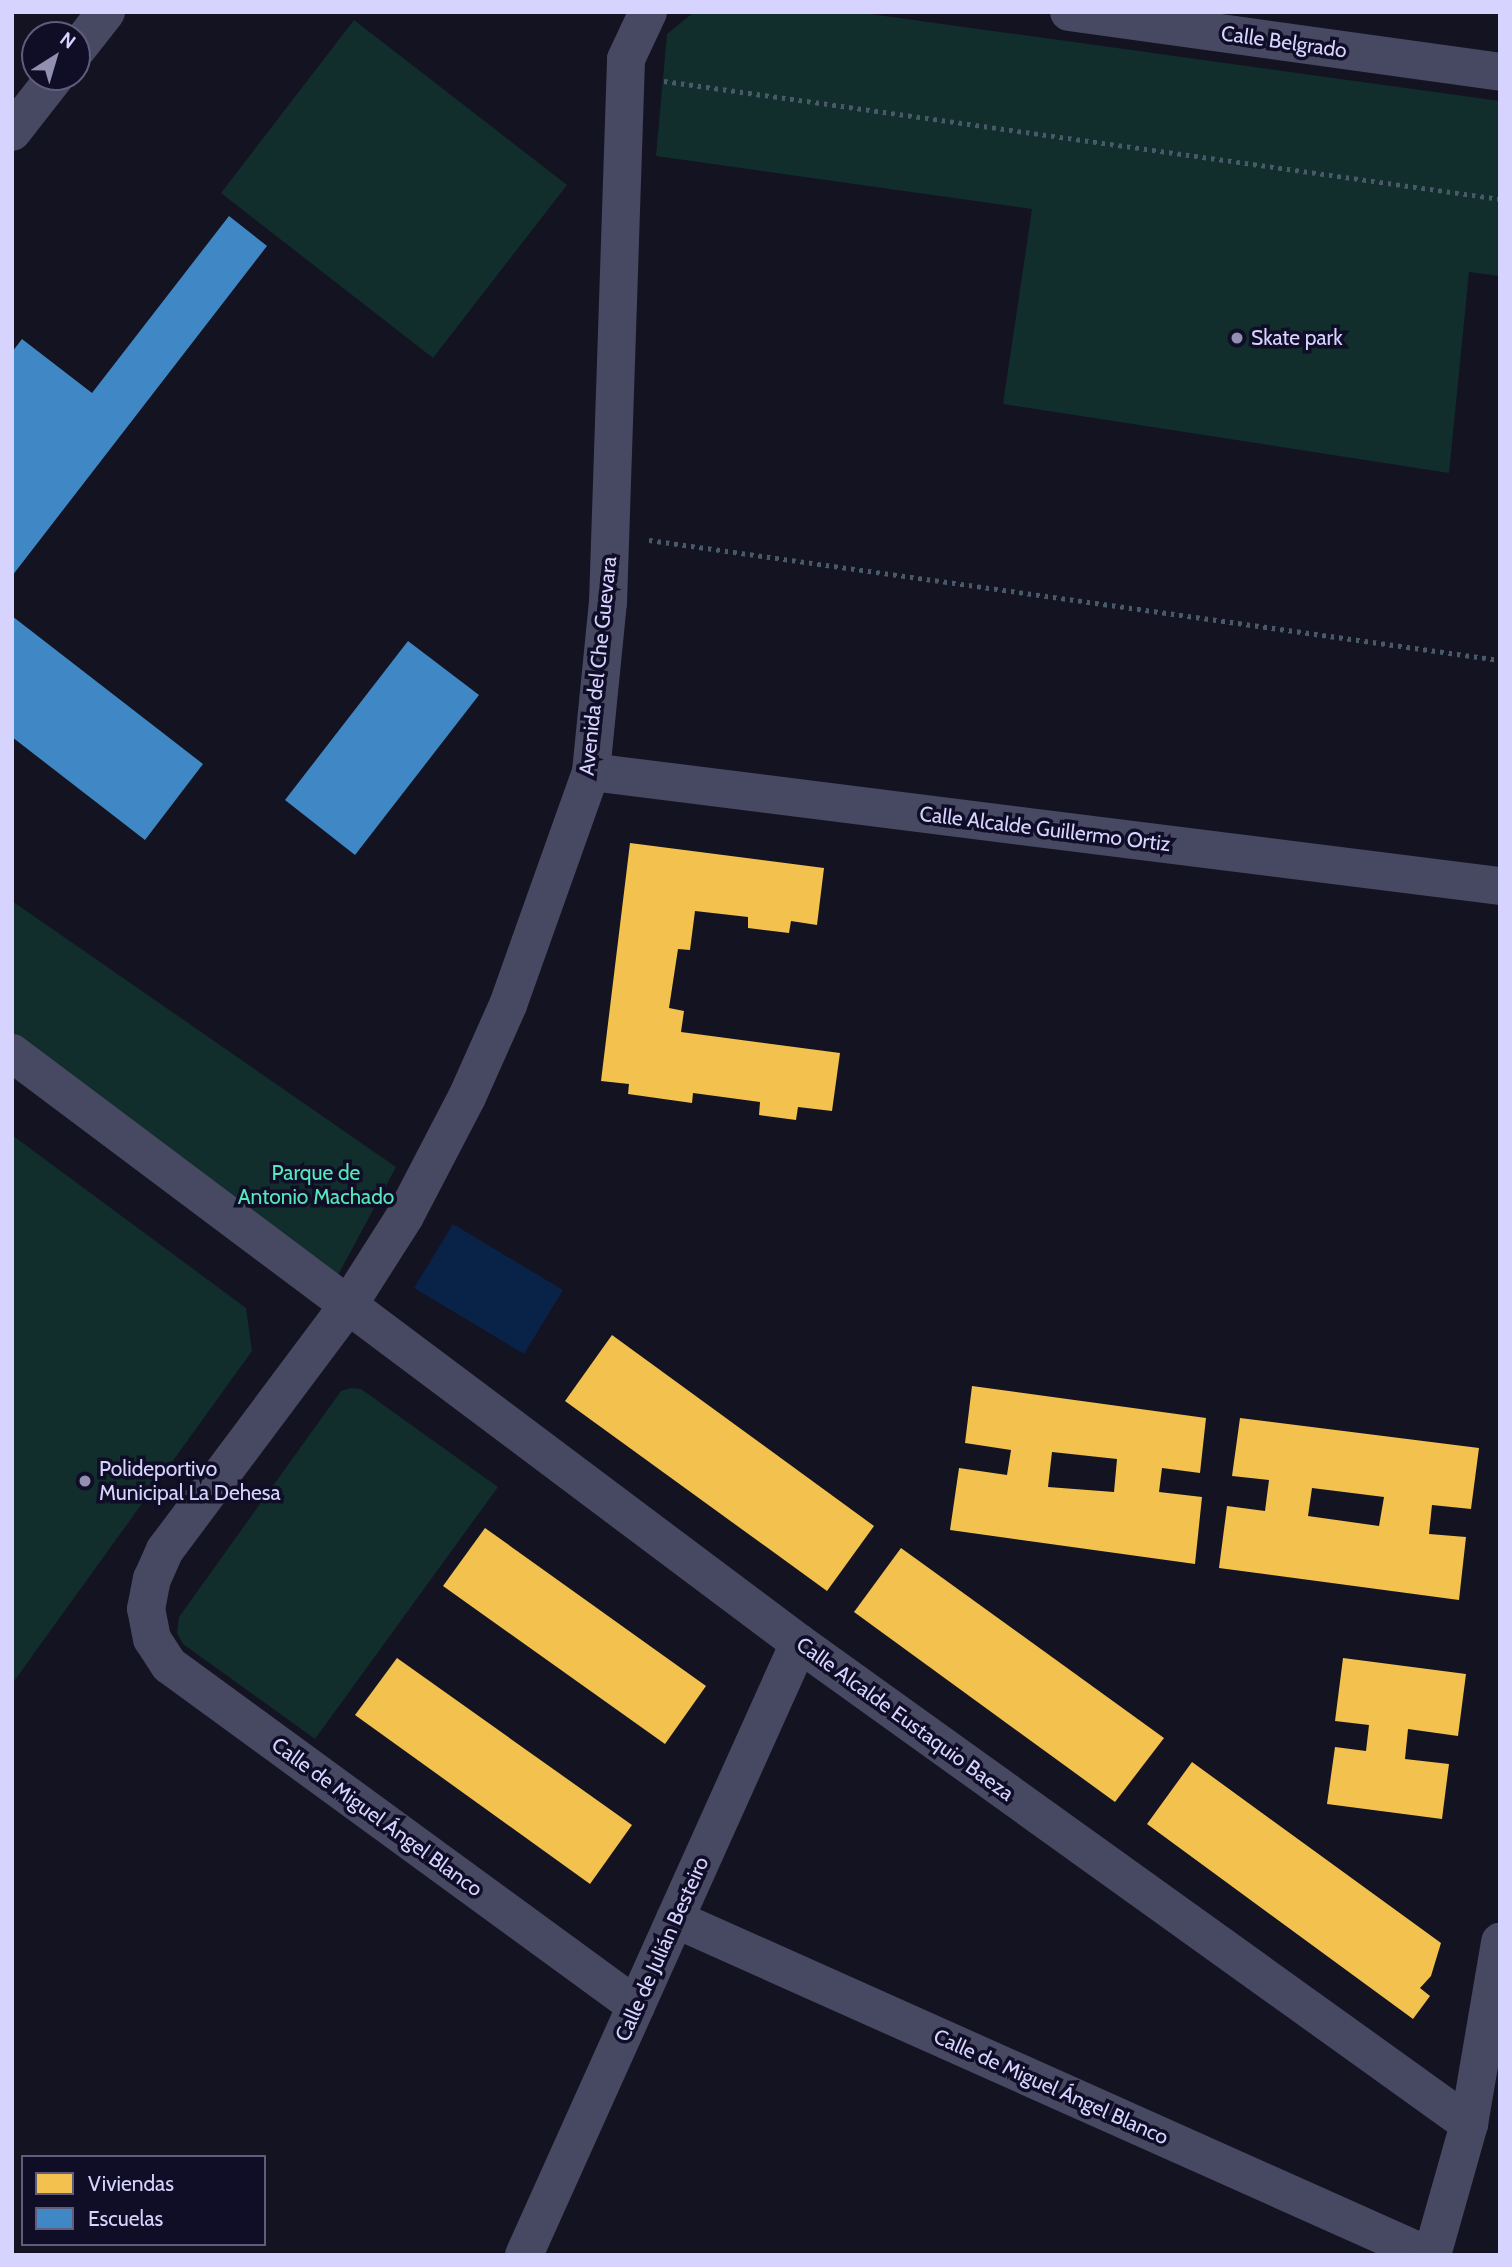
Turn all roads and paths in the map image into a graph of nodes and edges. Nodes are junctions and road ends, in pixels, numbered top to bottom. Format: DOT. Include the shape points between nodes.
graph roads {
  1 [pos="106,12"];
  2 [pos="614,12"];
  3 [pos="648,12"];
  4 [pos="1069,12"];
  5 [pos="91,31"];
  6 [pos="626,67"];
  7 [pos="1500,72"];
  8 [pos="44,91"];
  9 [pos="12,132"];
  10 [pos="1500,199"];
  11 [pos="610,534"];
  12 [pos="1500,660"];
  13 [pos="591,772"];
  14 [pos="1500,886"];
  15 [pos="12,1053"];
  16 [pos="349,1304"];
  17 [pos="146,1609"];
  18 [pos="799,1643"];
  19 [pos="676,1919"];
  20 [pos="1500,1942"];
  21 [pos="636,2006"];
  22 [pos="1469,2124"];
  23 [pos="524,2255"];
  24 [pos="1427,2255"];
  25 [pos="1432,2255"];
  1 -- 5 [label="street"];
  2 -- 6 [label="street"];
  3 -- 6 [label="street"];
  4 -- 7 [label="street, Calle Belgrado"];
  6 -- 10 [label="path"];
  6 -- 11 [label="street, Avenida del Che Guevara"];
  8 -- 9 [label="street"];
  11 -- 12 [label="path"];
  11 -- 13 [label="street, Avenida del Che Guevara"];
  13 -- 14 [label="street, Calle Alcalde Guillermo Ortiz"];
  13 -- 16 [label="street, Avenida del Che Guevara" via="508,1005 467,1097 405,1216"];
  15 -- 16 [label="street, Calle Alcalde Eustaquio Baeza"];
  16 -- 17 [label="street, Avenida del Che Guevara" via="165,1550"];
  16 -- 18 [label="street, Calle Alcalde Eustaquio Baeza"];
  17 -- 21 [label="street, Calle de Miguel Ángel Blanco" via="152,1639 169,1665"];
  18 -- 19 [label="street, Calle de Julián Besteiro"];
  18 -- 22 [label="street, Calle Alcalde Eustaquio Baeza"];
  19 -- 21 [label="street, Calle de Julián Besteiro"];
  19 -- 24 [label="street, Calle de Miguel Ángel Blanco"];
  20 -- 22 [label="street"];
  21 -- 23 [label="street, Calle de Julián Besteiro"];
  22 -- 25 [label="street"];
}
